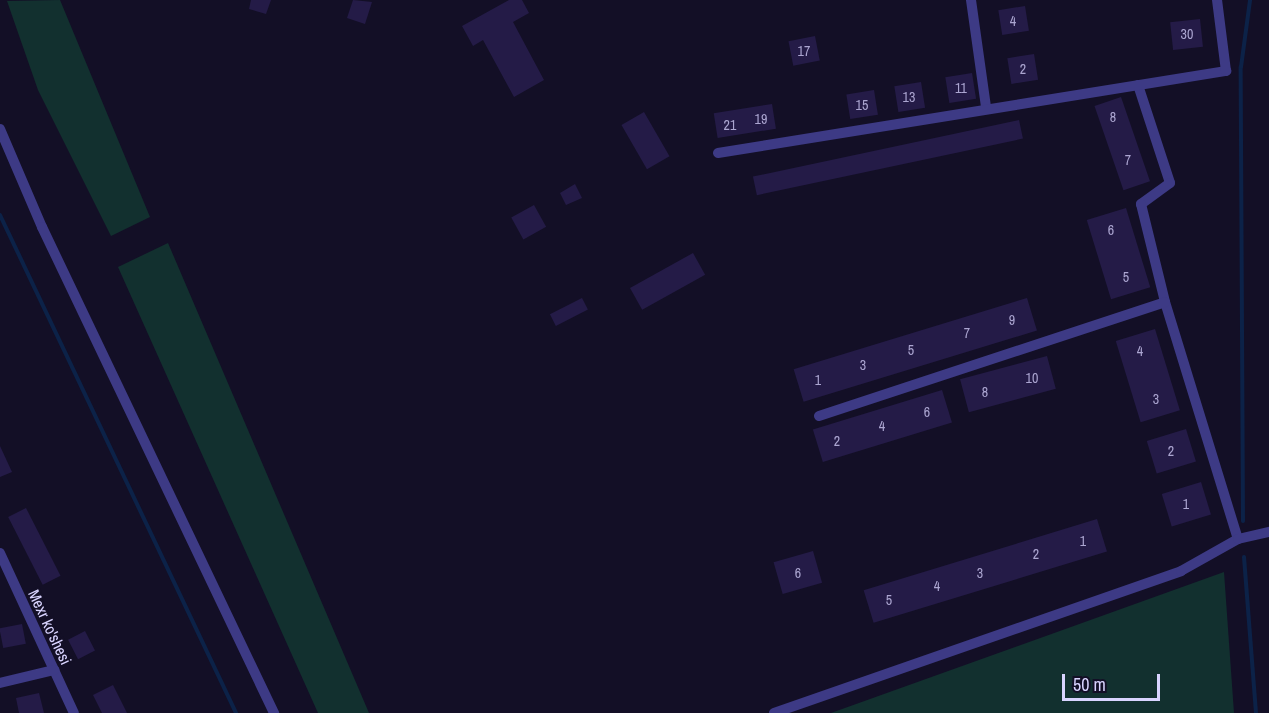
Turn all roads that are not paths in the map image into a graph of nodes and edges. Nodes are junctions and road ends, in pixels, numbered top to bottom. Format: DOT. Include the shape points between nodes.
graph roads {
  1 [pos="971,0"];
  2 [pos="1217,0"];
  3 [pos="1138,85"];
  4 [pos="986,107"];
  5 [pos="0,129"];
  6 [pos="718,153"];
  7 [pos="1165,302"];
  8 [pos="819,416"];
  9 [pos="1269,532"];
  10 [pos="1238,539"];
  11 [pos="0,553"];
  12 [pos="54,670"];
  13 [pos="0,683"];
  14 [pos="74,713"];
  15 [pos="274,713"];
  16 [pos="774,713"];
  1 -- 4 [label="street"];
  2 -- 3 [label="street" via="1226,71"];
  3 -- 4 [label="street"];
  3 -- 7 [label="street" via="1170,183 1141,204"];
  4 -- 6 [label="street"];
  5 -- 15 [label="street"];
  7 -- 8 [label="street"];
  7 -- 10 [label="street"];
  9 -- 10 [label="street"];
  10 -- 16 [label="street" via="1181,571"];
  11 -- 12 [label="street, Mexr ko'shesi"];
  12 -- 13 [label="street"];
  12 -- 14 [label="street, Mexr ko'shesi"];
}
